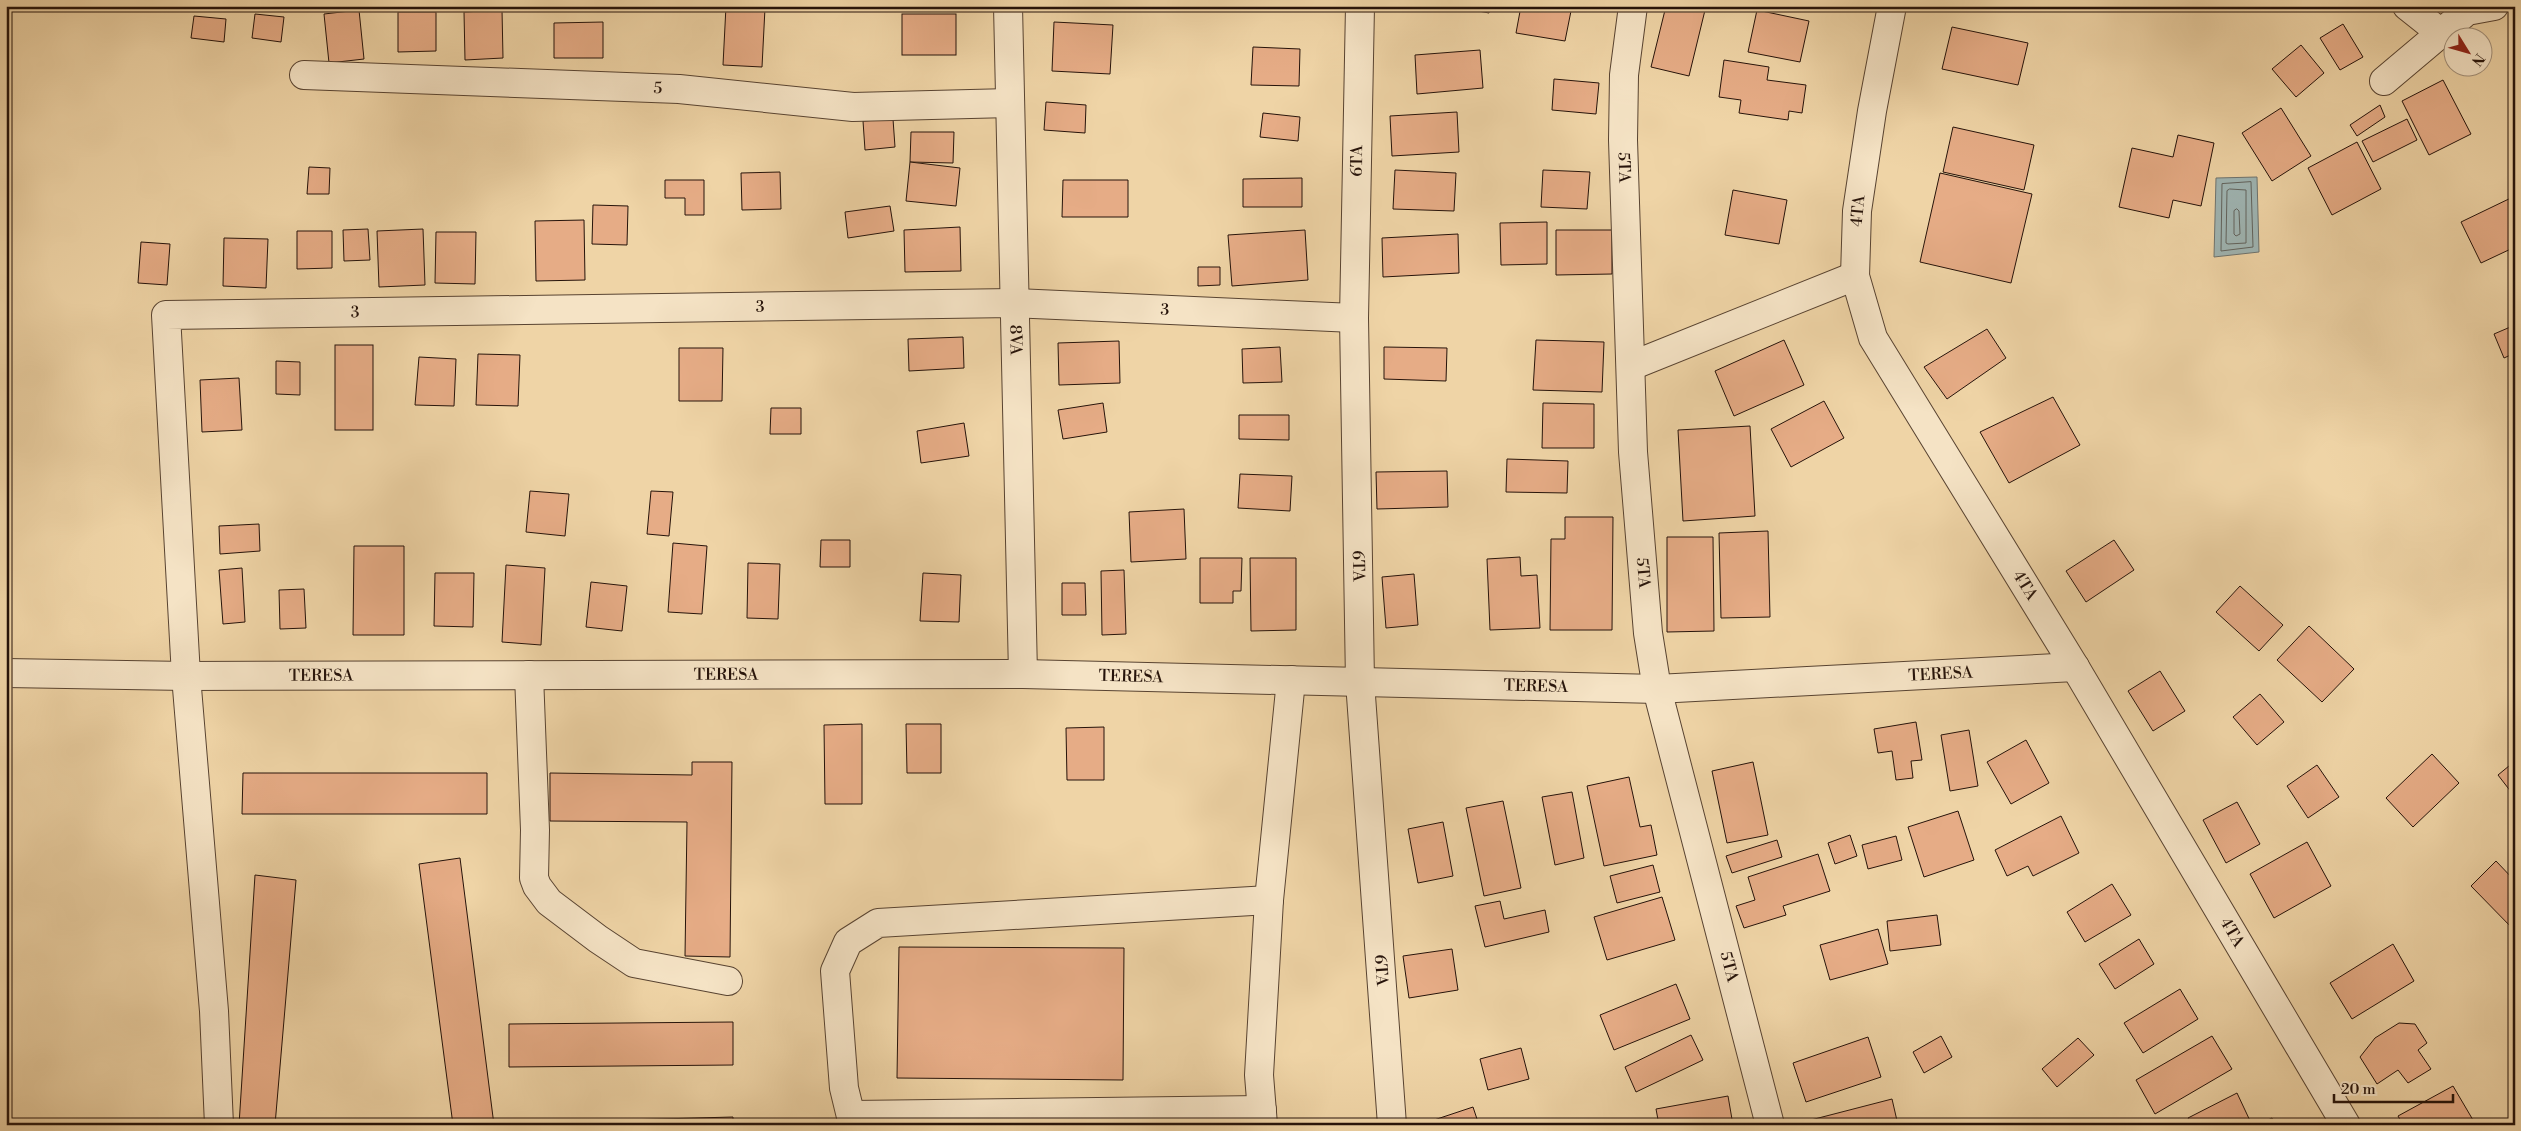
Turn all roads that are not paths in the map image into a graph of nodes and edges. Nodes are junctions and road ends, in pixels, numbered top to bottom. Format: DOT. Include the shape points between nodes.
graph roads {
  1 [pos="1008,6"];
  2 [pos="1360,6"];
  3 [pos="1633,6"];
  4 [pos="1892,6"];
  5 [pos="2407,6"];
  6 [pos="2494,6"];
  7 [pos="2442,33"];
  8 [pos="304,75"];
  9 [pos="2384,81"];
  10 [pos="1010,103"];
  11 [pos="1855,276"];
  12 [pos="1013,303"];
  13 [pos="1354,318"];
  14 [pos="1631,366"];
  15 [pos="2075,667"];
  16 [pos="6,673"];
  17 [pos="1023,674"];
  18 [pos="529,675"];
  19 [pos="186,676"];
  20 [pos="1291,680"];
  21 [pos="1360,682"];
  22 [pos="1657,689"];
  23 [pos="1269,900"];
  24 [pos="728,981"];
  25 [pos="1262,1117"];
  26 [pos="852,1120"];
  27 [pos="219,1125"];
  28 [pos="1392,1125"];
  29 [pos="1770,1125"];
  30 [pos="2346,1125"];
  1 -- 10 [label="street, 8VA"];
  2 -- 13 [label="street, 6TA"];
  3 -- 14 [label="street, 5TA" via="1624,75 1623,140"];
  4 -- 11 [label="street, 4TA" via="1857,211"];
  5 -- 7 [label="street"];
  6 -- 7 [label="street" via="2467,11"];
  7 -- 9 [label="street"];
  8 -- 10 [label="street, 5" via="679,89 853,107"];
  10 -- 12 [label="street, 8VA"];
  11 -- 14 [label="street"];
  11 -- 15 [label="street, 4TA" via="1873,338"];
  12 -- 13 [label="street, 3"];
  12 -- 17 [label="street, 8VA"];
  12 -- 19 [label="street, 3" via="166,315"];
  13 -- 21 [label="street, 6TA"];
  14 -- 22 [label="street, 5TA" via="1633,452 1648,633"];
  15 -- 22 [label="street, TERESA"];
  15 -- 30 [label="street, 4TA"];
  16 -- 19 [label="street, TERESA"];
  17 -- 18 [label="street, TERESA"];
  17 -- 20 [label="street, TERESA"];
  18 -- 19 [label="street, TERESA"];
  18 -- 24 [label="street" via="534,878 537,886 549,902 634,963"];
  19 -- 27 [label="street" via="214,1011"];
  20 -- 21 [label="street, TERESA"];
  20 -- 23 [label="street"];
  21 -- 22 [label="street, TERESA"];
  21 -- 28 [label="street, 6TA"];
  22 -- 29 [label="street, 5TA"];
  23 -- 25 [label="street" via="1259,1075"];
  23 -- 26 [label="street" via="878,923 848,942 835,971 844,1088"];
  25 -- 26 [label="street"];
}
